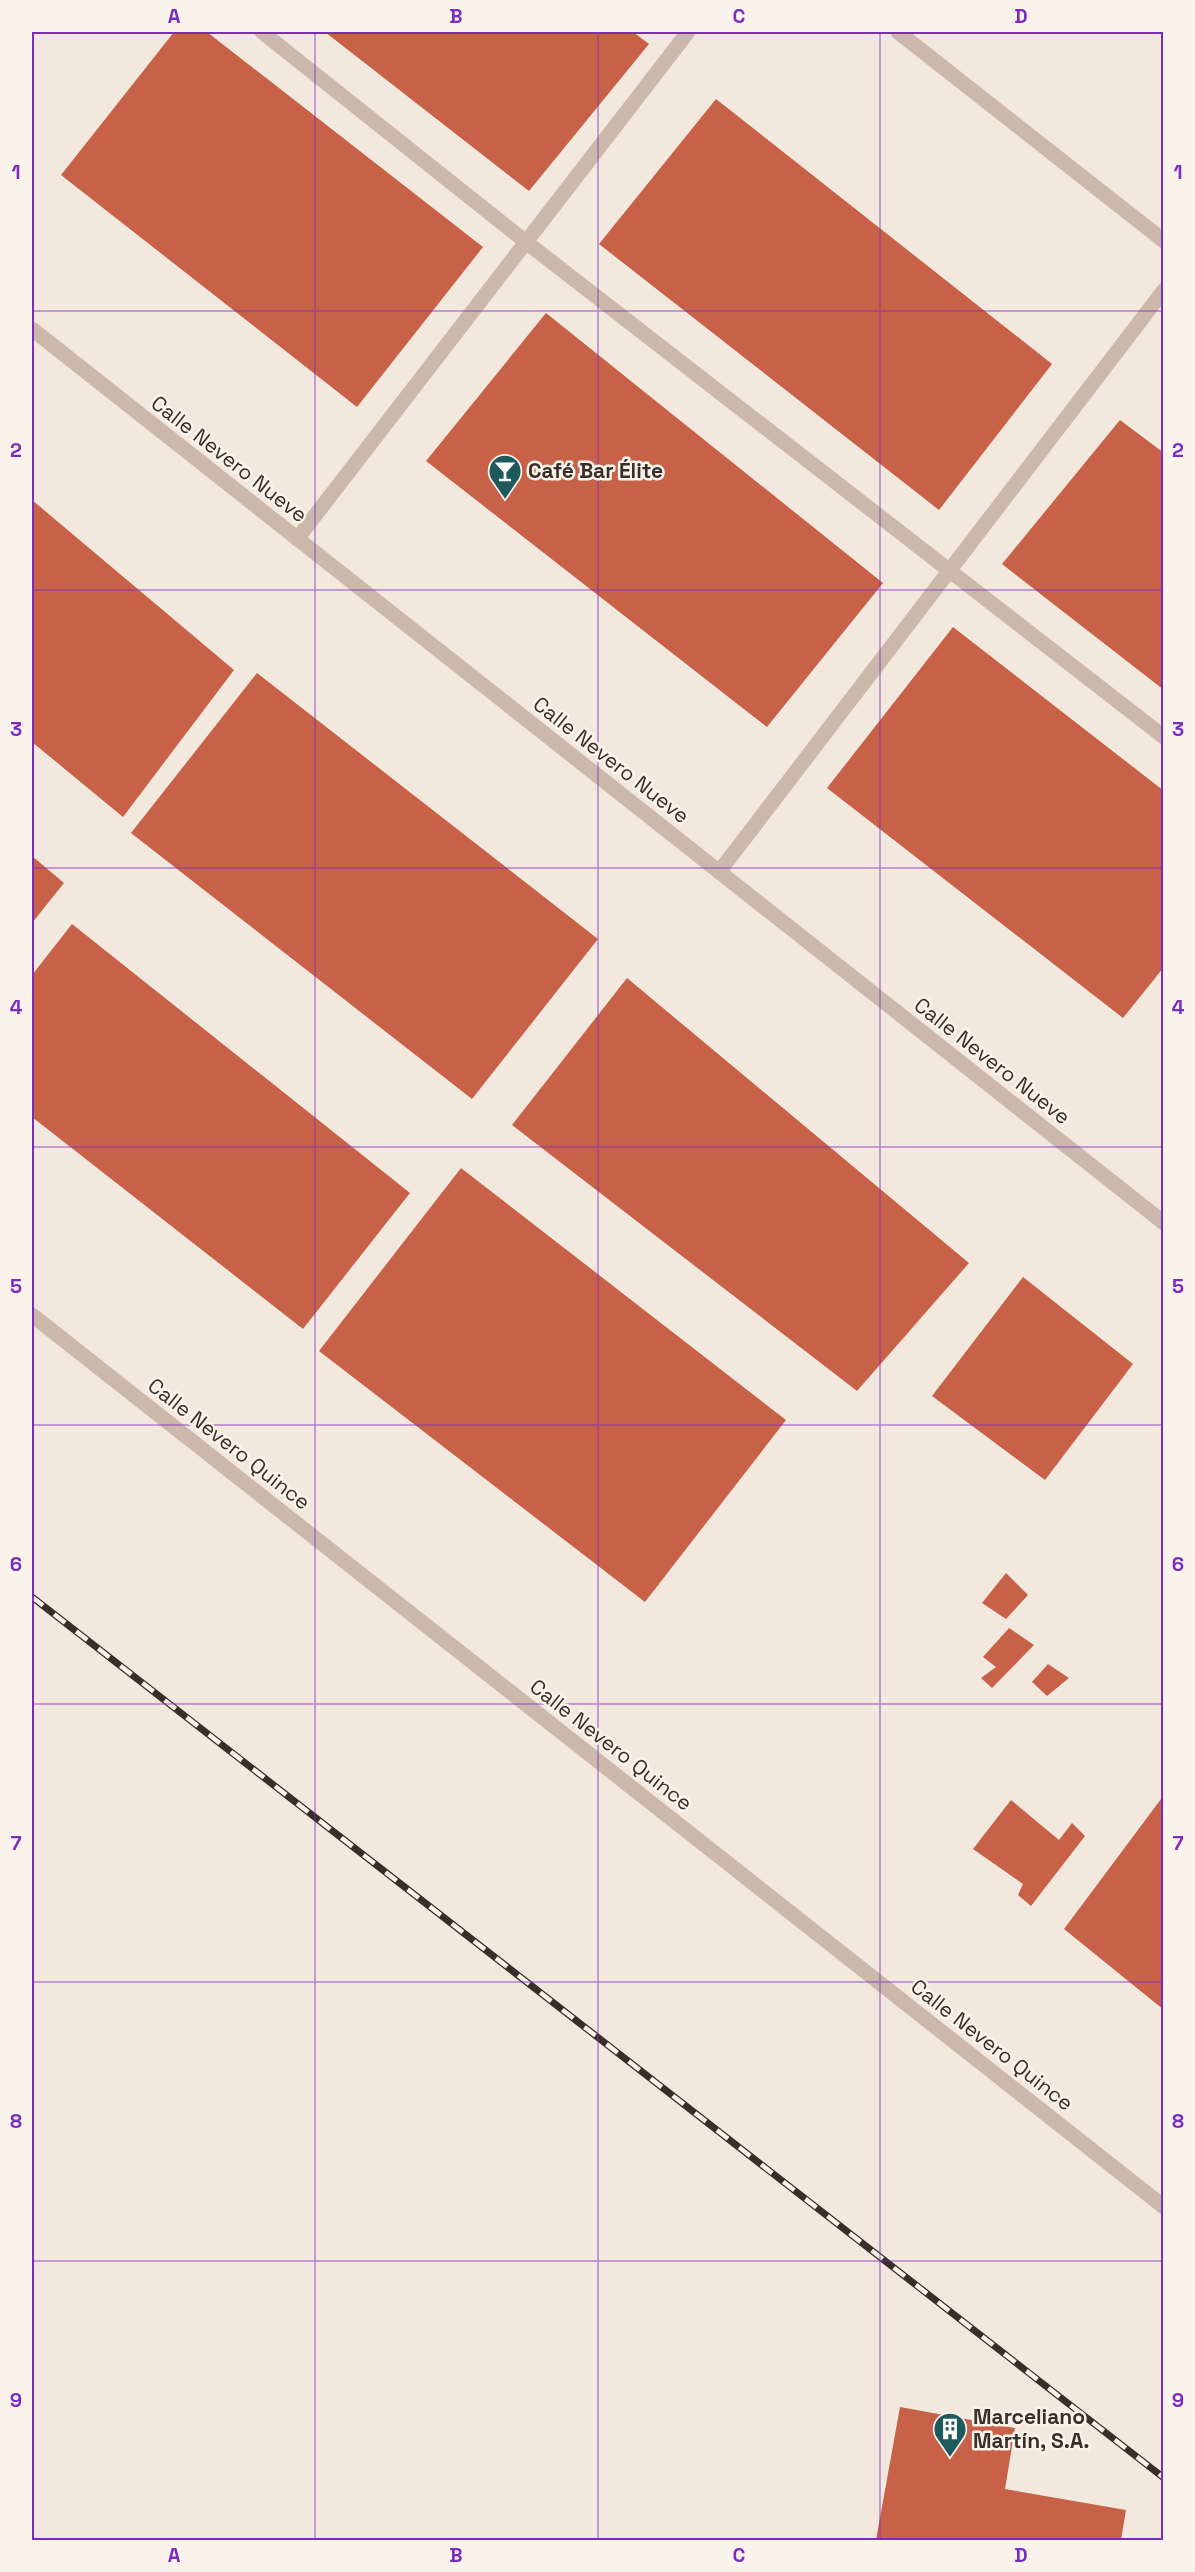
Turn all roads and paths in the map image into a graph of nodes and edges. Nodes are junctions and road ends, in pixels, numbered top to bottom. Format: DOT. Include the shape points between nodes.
graph roads {
  1 [pos="262,32"];
  2 [pos="688,32"];
  3 [pos="898,32"];
  4 [pos="1164,241"];
  5 [pos="526,242"];
  6 [pos="1164,290"];
  7 [pos="32,329"];
  8 [pos="297,539"];
  9 [pos="950,569"];
  10 [pos="1164,737"];
  11 [pos="719,872"];
  12 [pos="1164,1223"];
  13 [pos="32,1315"];
  14 [pos="1164,2207"];
  1 -- 5 [label="street"];
  2 -- 5 [label="street"];
  3 -- 4 [label="street"];
  5 -- 8 [label="street"];
  5 -- 9 [label="street"];
  6 -- 9 [label="street"];
  7 -- 8 [label="street, Calle Nevero Nueve"];
  8 -- 11 [label="street, Calle Nevero Nueve"];
  9 -- 10 [label="street"];
  9 -- 11 [label="street"];
  11 -- 12 [label="street, Calle Nevero Nueve"];
  13 -- 14 [label="street, Calle Nevero Quince"];
}
